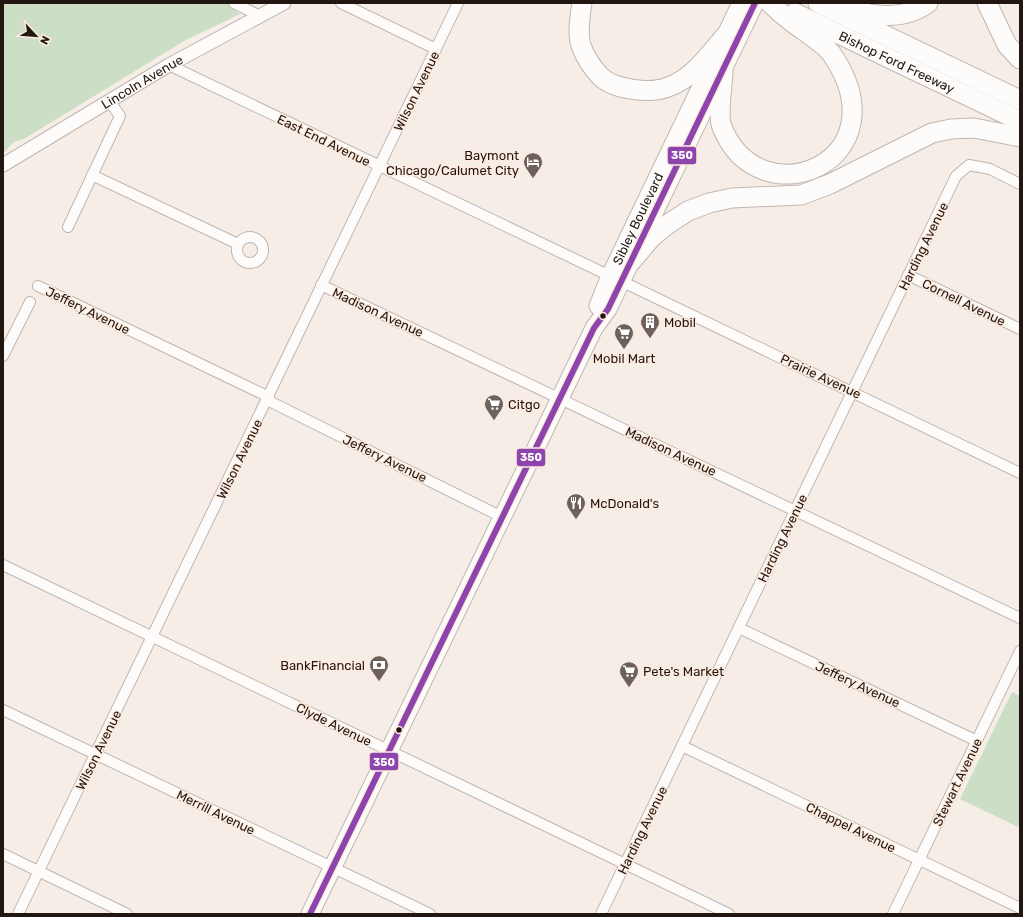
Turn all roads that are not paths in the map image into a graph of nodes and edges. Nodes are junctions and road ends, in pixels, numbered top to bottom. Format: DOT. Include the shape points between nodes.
graph roads {
  1 [pos="234,3"];
  2 [pos="284,3"];
  3 [pos="341,3"];
  4 [pos="458,3"];
  5 [pos="582,3"];
  6 [pos="741,3"];
  7 [pos="755,3"];
  8 [pos="770,3"];
  9 [pos="774,3"];
  10 [pos="818,3"];
  11 [pos="821,3"];
  12 [pos="928,3"];
  13 [pos="987,3"];
  14 [pos="260,16"];
  15 [pos="739,22"];
  16 [pos="725,36"];
  17 [pos="436,49"];
  18 [pos="1020,59"];
  19 [pos="170,65"];
  20 [pos="723,70"];
  21 [pos="1020,100"];
  22 [pos="110,102"];
  23 [pos="1020,121"];
  24 [pos="1020,137"];
  25 [pos="3,165"];
  26 [pos="380,166"];
  27 [pos="92,175"];
  28 [pos="1020,184"];
  29 [pos="68,227"];
  30 [pos="238,244"];
  31 [pos="630,263"];
  32 [pos="908,275"];
  33 [pos="615,278"];
  34 [pos="321,285"];
  35 [pos="38,286"];
  36 [pos="30,302"];
  37 [pos="1020,329"];
  38 [pos="3,356"];
  39 [pos="853,391"];
  40 [pos="268,398"];
  41 [pos="560,398"];
  42 [pos="1020,473"];
  43 [pos="796,510"];
  44 [pos="502,517"];
  45 [pos="3,565"];
  46 [pos="1020,618"];
  47 [pos="739,628"];
  48 [pos="153,636"];
  49 [pos="1020,651"];
  50 [pos="3,710"];
  51 [pos="977,740"];
  52 [pos="682,746"];
  53 [pos="389,750"];
  54 [pos="96,754"];
  55 [pos="3,854"];
  56 [pos="920,860"];
  57 [pos="625,864"];
  58 [pos="333,868"];
  59 [pos="39,872"];
  60 [pos="1020,908"];
  61 [pos="18,914"];
  62 [pos="127,914"];
  63 [pos="310,914"];
  64 [pos="430,914"];
  65 [pos="601,914"];
  66 [pos="730,914"];
  67 [pos="894,914"];
  1 -- 14 [label="street"];
  2 -- 14 [label="street, Lincoln Avenue"];
  3 -- 17 [label="street"];
  4 -- 17 [label="street, Wilson Avenue"];
  5 -- 16 [label="highway" via="579,25 581,44 602,77 622,87 647,91 669,87 693,72"];
  6 -- 15 [label="main road, Sibley Boulevard"];
  7 -- 15 [label="main road"];
  8 -- 20 [label="highway" via="830,52 843,73 850,90 853,115 848,135 838,152 824,164 808,172 769,172 750,163 732,146 721,126"];
  9 -- 23 [label="highway, Bishop Ford Freeway"];
  10 -- 21 [label="highway, Bishop Ford Freeway"];
  11 -- 12 [label="highway" via="878,16 910,13"];
  13 -- 18 [label="highway" via="1007,45"];
  14 -- 19 [label="street, Lincoln Avenue"];
  15 -- 16 [label="main road, Sibley Boulevard"];
  15 -- 20 [label="main road, Sibley Boulevard"];
  16 -- 33 [label="main road, Sibley Boulevard"];
  17 -- 26 [label="street, Wilson Avenue"];
  19 -- 22 [label="street, Lincoln Avenue"];
  19 -- 26 [label="street, East End Avenue"];
  20 -- 31 [label="main road, Sibley Boulevard"];
  22 -- 25 [label="street, Lincoln Avenue"];
  22 -- 27 [label="street" via="120,116"];
  24 -- 31 [label="highway" via="974,128 932,133 830,184 801,195 732,198 710,203 688,211 668,224 651,238"];
  26 -- 33 [label="street, East End Avenue"];
  26 -- 34 [label="street, Wilson Avenue"];
  27 -- 29 [label="street"];
  27 -- 30 [label="street"];
  28 -- 32 [label="street, Harding Avenue" via="990,169 969,165 956,176"];
  31 -- 33 [label="main road, Sibley Boulevard"];
  32 -- 37 [label="street, Cornell Avenue"];
  32 -- 39 [label="street, Harding Avenue"];
  33 -- 39 [label="street, Prairie Avenue"];
  33 -- 41 [label="main road, Sibley Boulevard" via="608,309 594,328"];
  34 -- 40 [label="street, Wilson Avenue"];
  34 -- 41 [label="street, Madison Avenue"];
  35 -- 40 [label="street, Jeffery Avenue"];
  36 -- 38 [label="street"];
  39 -- 42 [label="street, Prairie Avenue"];
  39 -- 43 [label="street, Harding Avenue"];
  40 -- 44 [label="street, Jeffery Avenue"];
  40 -- 48 [label="street, Wilson Avenue"];
  41 -- 43 [label="street, Madison Avenue"];
  41 -- 44 [label="main road, Sibley Boulevard"];
  43 -- 46 [label="street, Madison Avenue"];
  43 -- 47 [label="street, Harding Avenue"];
  44 -- 53 [label="main road, Sibley Boulevard"];
  45 -- 48 [label="street, Clyde Avenue"];
  47 -- 51 [label="street, Jeffery Avenue"];
  47 -- 52 [label="street, Harding Avenue"];
  48 -- 53 [label="street, Clyde Avenue"];
  48 -- 54 [label="street, Wilson Avenue"];
  49 -- 51 [label="street, Stewart Avenue"];
  50 -- 54 [label="street, Merrill Avenue"];
  51 -- 56 [label="street, Stewart Avenue"];
  52 -- 56 [label="street, Chappel Avenue"];
  52 -- 57 [label="street, Harding Avenue"];
  53 -- 57 [label="street, Clyde Avenue"];
  53 -- 58 [label="main road, Sibley Boulevard"];
  54 -- 58 [label="street, Merrill Avenue"];
  54 -- 59 [label="street, Wilson Avenue"];
  55 -- 59 [label="street"];
  56 -- 60 [label="street, Chappel Avenue"];
  56 -- 67 [label="street, Stewart Avenue"];
  57 -- 65 [label="street, Harding Avenue"];
  57 -- 66 [label="street, Clyde Avenue"];
  58 -- 63 [label="main road, Sibley Boulevard"];
  58 -- 64 [label="street, Merrill Avenue"];
  59 -- 61 [label="street, Wilson Avenue"];
  59 -- 62 [label="street"];
}
